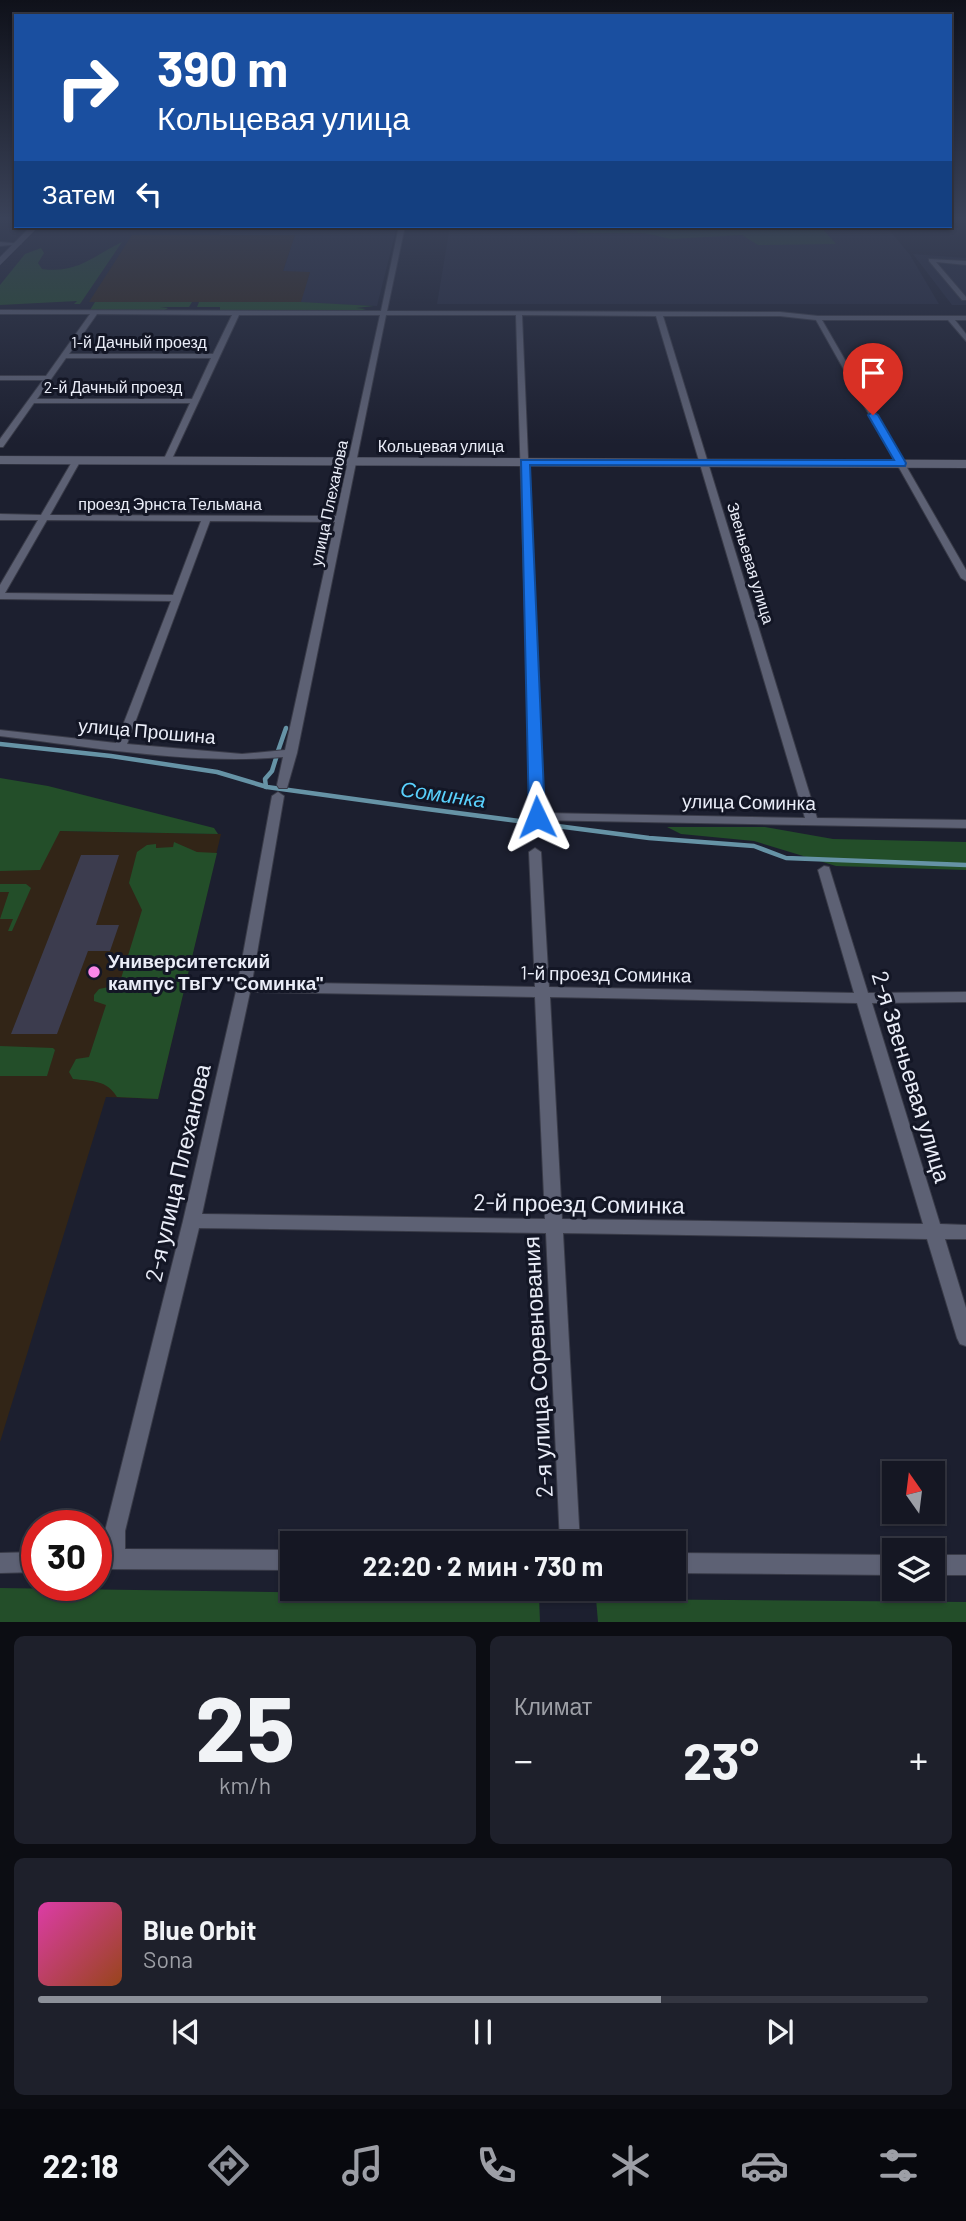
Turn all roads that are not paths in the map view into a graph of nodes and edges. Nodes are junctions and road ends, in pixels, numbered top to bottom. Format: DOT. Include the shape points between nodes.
graph roads {
  1 [pos="388,293"];
  2 [pos="954,299"];
  3 [pos="965,299"];
  4 [pos="0,312"];
  5 [pos="95,312"];
  6 [pos="236,313"];
  7 [pos="383,315"];
  8 [pos="519,315"];
  9 [pos="660,316"];
  10 [pos="818,318"];
  11 [pos="950,318"];
  12 [pos="966,318"];
  13 [pos="966,339"];
  14 [pos="63,356"];
  15 [pos="216,356"];
  16 [pos="0,377"];
  17 [pos="47,378"];
  18 [pos="31,401"];
  19 [pos="195,401"];
  20 [pos="0,444"];
  21 [pos="0,460"];
  22 [pos="78,460"];
  23 [pos="167,461"];
  24 [pos="352,461"];
  25 [pos="524,462"];
  26 [pos="704,463"];
  27 [pos="901,463"];
  28 [pos="966,464"];
  29 [pos="0,517"];
  30 [pos="44,517"];
  31 [pos="207,518"];
  32 [pos="340,519"];
  33 [pos="966,578"];
  34 [pos="0,594"];
  35 [pos="177,598"];
  36 [pos="0,733"];
  37 [pos="120,747"];
  38 [pos="291,753"];
  39 [pos="281,791"];
  40 [pos="812,822"];
  41 [pos="966,824"];
  42 [pos="535,852"];
  43 [pos="824,870"];
  44 [pos="244,986"];
  45 [pos="542,992"];
  46 [pos="966,997"];
  47 [pos="863,998"];
  48 [pos="192,1220"];
  49 [pos="554,1226"];
  50 [pos="934,1232"];
  51 [pos="966,1232"];
  52 [pos="966,1338"];
  53 [pos="569,1531"];
  54 [pos="112,1540"];
  55 [pos="112,1558"];
  56 [pos="280,1560"];
  57 [pos="21,1562"];
  58 [pos="0,1563"];
  59 [pos="686,1563"];
  60 [pos="882,1564"];
  61 [pos="945,1565"];
  62 [pos="966,1565"];
  1 -- 7 [label="street, улица Плеханова"];
  2 -- 3 [label="street"];
  4 -- 5 [label="street"];
  5 -- 6 [label="street"];
  5 -- 14 [label="street"];
  6 -- 7 [label="street"];
  6 -- 15 [label="street"];
  7 -- 8 [label="street"];
  7 -- 24 [label="street, улица Плеханова"];
  8 -- 9 [label="street"];
  8 -- 25 [label="street"];
  9 -- 10 [label="street"];
  9 -- 26 [label="street, Звеньевая улица"];
  10 -- 11 [label="street"];
  10 -- 27 [label="street"];
  11 -- 12 [label="street"];
  11 -- 13 [label="street"];
  14 -- 15 [label="street, 1-й Дачный проезд"];
  14 -- 17 [label="street"];
  15 -- 19 [label="street"];
  16 -- 17 [label="street"];
  17 -- 18 [label="street"];
  18 -- 19 [label="street, 2-й Дачный проезд"];
  18 -- 20 [label="street"];
  19 -- 23 [label="street"];
  21 -- 22 [label="main road, Кольцевая улица"];
  22 -- 23 [label="main road, Кольцевая улица"];
  22 -- 30 [label="street"];
  23 -- 24 [label="main road, Кольцевая улица"];
  24 -- 25 [label="main road, Кольцевая улица"];
  24 -- 32 [label="street, улица Плеханова"];
  25 -- 26 [label="main road, Кольцевая улица"];
  25 -- 40 [label="street, улица Соминка" via="537,817"];
  26 -- 27 [label="main road, Кольцевая улица"];
  26 -- 40 [label="street, Звеньевая улица"];
  27 -- 28 [label="main road, Кольцевая улица"];
  27 -- 33 [label="street"];
  29 -- 30 [label="street, проезд Эрнста Тельмана"];
  30 -- 31 [label="street, проезд Эрнста Тельмана"];
  30 -- 34 [label="street"];
  31 -- 32 [label="street, проезд Эрнста Тельмана"];
  31 -- 35 [label="street"];
  32 -- 38 [label="street, улица Плеханова"];
  34 -- 35 [label="street"];
  35 -- 37 [label="street"];
  36 -- 37 [label="street, улица Прошина"];
  37 -- 38 [label="street, улица Прошина" via="242,757"];
  38 -- 39 [label="street, улица Плеханова"];
  39 -- 44 [label="street, 2-я улица Плеханова"];
  40 -- 41 [label="street, улица Соминка"];
  42 -- 45 [label="street, 2-я улица Соревнования"];
  43 -- 47 [label="street, 2-я Звеньевая улица"];
  44 -- 45 [label="street, 1-й проезд Соминка"];
  44 -- 48 [label="street, 2-я улица Плеханова"];
  45 -- 47 [label="street, 1-й проезд Соминка"];
  45 -- 49 [label="street, 2-я улица Соревнования"];
  46 -- 47 [label="street, 1-й проезд Соминка"];
  47 -- 50 [label="street, 2-я Звеньевая улица"];
  48 -- 49 [label="street, 2-й проезд Соминка"];
  48 -- 54 [label="street, 2-я улица Плеханова"];
  49 -- 50 [label="street, 2-й проезд Соминка"];
  49 -- 53 [label="street, 2-я улица Соревнования"];
  50 -- 51 [label="street, 2-й проезд Соминка"];
  50 -- 52 [label="street, 2-я Звеньевая улица"];
  55 -- 56 [label="street"];
  57 -- 58 [label="street"];
  59 -- 60 [label="street"];
  61 -- 62 [label="street"];
}
